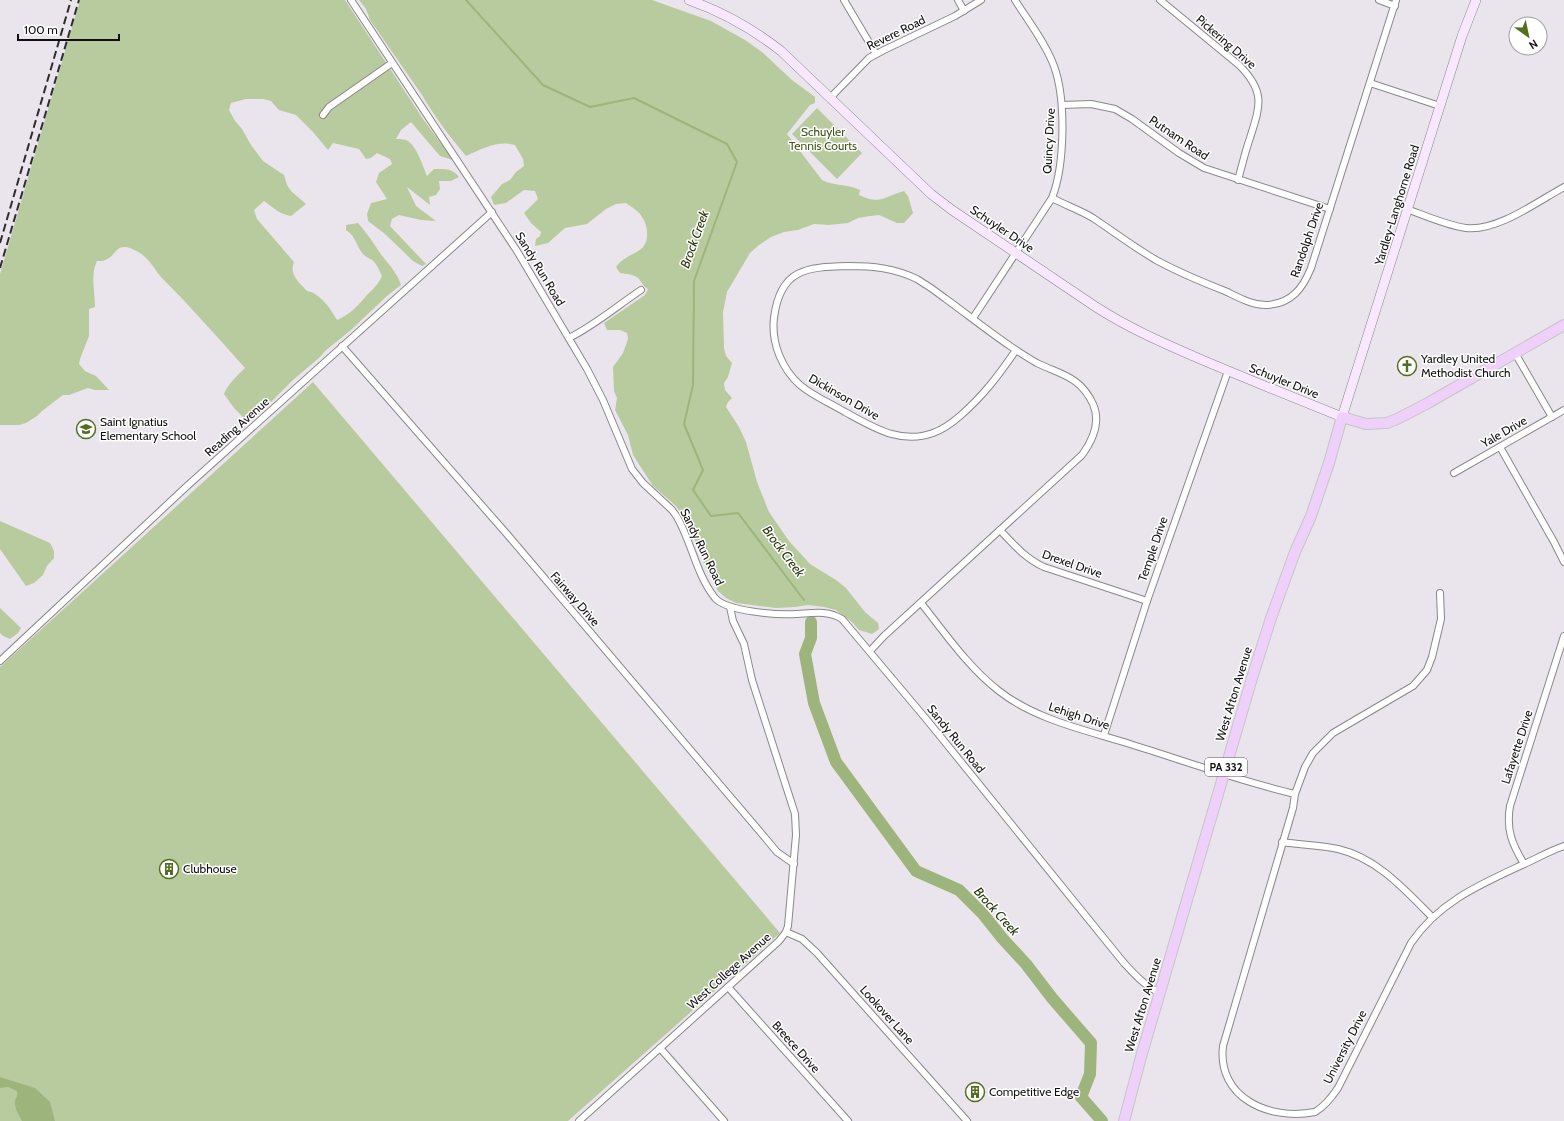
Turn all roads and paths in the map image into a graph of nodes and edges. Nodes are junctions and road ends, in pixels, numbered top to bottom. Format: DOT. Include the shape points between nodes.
graph roads {
  1 [pos="351,0"];
  2 [pos="689,0"];
  3 [pos="844,0"];
  4 [pos="958,0"];
  5 [pos="981,0"];
  6 [pos="1015,0"];
  7 [pos="1160,0"];
  8 [pos="1379,0"];
  9 [pos="1476,0"];
  10 [pos="1395,3"];
  11 [pos="964,11"];
  12 [pos="876,54"];
  13 [pos="392,63"];
  14 [pos="1370,83"];
  15 [pos="830,98"];
  16 [pos="1062,106"];
  17 [pos="1440,106"];
  18 [pos="323,115"];
  19 [pos="1238,180"];
  20 [pos="1564,187"];
  21 [pos="1052,198"];
  22 [pos="1330,209"];
  23 [pos="1407,209"];
  24 [pos="492,212"];
  25 [pos="1016,254"];
  26 [pos="641,290"];
  27 [pos="973,318"];
  28 [pos="1564,325"];
  29 [pos="569,338"];
  30 [pos="342,346"];
  31 [pos="1016,350"];
  32 [pos="1516,353"];
  33 [pos="1228,371"];
  34 [pos="1564,410"];
  35 [pos="1342,417"];
  36 [pos="1552,417"];
  37 [pos="1500,447"];
  38 [pos="1454,473"];
  39 [pos="1000,530"];
  40 [pos="1564,562"];
  41 [pos="1440,593"];
  42 [pos="1147,601"];
  43 [pos="921,603"];
  44 [pos="730,607"];
  45 [pos="1564,636"];
  46 [pos="870,651"];
  47 [pos="0,661"];
  48 [pos="1104,736"];
  49 [pos="1224,775"];
  50 [pos="1295,794"];
  51 [pos="1282,842"];
  52 [pos="1564,846"];
  53 [pos="794,864"];
  54 [pos="1524,864"];
  55 [pos="1432,917"];
  56 [pos="786,932"];
  57 [pos="728,987"];
  58 [pos="1160,993"];
  59 [pos="660,1048"];
  60 [pos="1247,1108"];
  61 [pos="1291,1120"];
  62 [pos="579,1121"];
  63 [pos="724,1121"];
  64 [pos="848,1121"];
  65 [pos="967,1121"];
  66 [pos="1124,1121"];
  1 -- 13 [label="street, Sandy Run Road"];
  2 -- 15 [label="street, Schuyler Drive" via="728,16 765,38"];
  3 -- 12 [label="street"];
  4 -- 11 [label="street"];
  5 -- 11 [label="street, Revere Road"];
  6 -- 16 [label="street, Quincy Drive" via="1054,65"];
  7 -- 19 [label="street, Pickering Drive" via="1246,72 1256,88 1258,111"];
  8 -- 10 [label="street"];
  9 -- 17 [label="street, Yardley-Langhorne Road"];
  10 -- 14 [label="street, Randolph Drive"];
  11 -- 12 [label="street, Revere Road"];
  12 -- 15 [label="street, Revere Road"];
  13 -- 18 [label="street" via="329,107"];
  13 -- 24 [label="street, Sandy Run Road"];
  14 -- 17 [label="street"];
  14 -- 22 [label="street, Randolph Drive"];
  15 -- 25 [label="street, Schuyler Drive" via="931,194"];
  16 -- 19 [label="street, Putnam Road" via="1091,104 1114,109 1190,161 1209,171"];
  16 -- 21 [label="street, Quincy Drive" via="1061,164"];
  17 -- 23 [label="street, Yardley-Langhorne Road"];
  19 -- 22 [label="street, Putnam Road"];
  20 -- 23 [label="street" via="1505,220 1478,228 1464,228"];
  21 -- 22 [label="street, Randolph Drive" via="1087,215 1174,269 1250,302 1263,305 1287,300 1295,295 1305,282"];
  21 -- 25 [label="street, Quincy Drive"];
  23 -- 35 [label="street, Yardley-Langhorne Road"];
  24 -- 29 [label="street, Sandy Run Road"];
  24 -- 30 [label="street, Reading Avenue"];
  25 -- 27 [label="street, Quincy Drive"];
  25 -- 33 [label="street, Schuyler Drive" via="1119,322"];
  26 -- 29 [label="street" via="588,328"];
  27 -- 31 [label="street, Dickinson Drive"];
  27 -- 31 [label="street, Dickinson Drive" via="930,287 904,274 881,267 823,267 797,274 787,283 778,300 774,332 781,360 801,386 872,427 906,437 927,435 952,422 987,390"];
  28 -- 32 [label="main road"];
  29 -- 44 [label="street, Sandy Run Road" via="603,400 632,469 678,517 706,584 715,598"];
  30 -- 47 [label="street, Reading Avenue"];
  30 -- 53 [label="street, Fairway Drive" via="501,528 766,840 780,855"];
  31 -- 39 [label="street, Dickinson Drive" via="1075,380 1093,404 1096,422 1092,439 1082,455"];
  32 -- 35 [label="main road" via="1397,420 1366,424"];
  32 -- 36 [label="street"];
  33 -- 35 [label="street, Schuyler Drive"];
  33 -- 42 [label="street, Temple Drive"];
  34 -- 36 [label="street, Yale Drive"];
  35 -- 49 [label="main road, West Afton Avenue / PA 332" via="1311,516 1271,618"];
  36 -- 37 [label="street, Yale Drive"];
  37 -- 38 [label="street, Yale Drive"];
  37 -- 40 [label="street"];
  39 -- 42 [label="street, Drexel Drive" via="1033,562"];
  39 -- 43 [label="street, Dickinson Drive"];
  41 -- 50 [label="street" via="1442,619 1427,670 1413,686 1333,732 1313,753"];
  42 -- 48 [label="street, Temple Drive"];
  43 -- 46 [label="street, Dickinson Drive"];
  43 -- 48 [label="street, Lehigh Drive" via="973,667 1000,692 1037,713"];
  44 -- 46 [label="street, Sandy Run Road" via="782,614 833,614 845,622"];
  44 -- 53 [label="street, West College Avenue" via="733,621 744,644 752,680 794,814"];
  45 -- 54 [label="street, Lafayette Drive" via="1510,806 1508,824"];
  46 -- 58 [label="street, Sandy Run Road" via="1124,963 1142,982"];
  48 -- 49 [label="street, Lehigh Drive"];
  49 -- 50 [label="street, Lehigh Drive"];
  49 -- 58 [label="main road, West Afton Avenue / PA 332"];
  50 -- 51 [label="street"];
  51 -- 55 [label="street" via="1338,849 1362,859 1391,877"];
  51 -- 60 [label="street" via="1223,1051 1223,1067 1229,1086"];
  52 -- 54 [label="street, University Drive"];
  53 -- 56 [label="street, West College Avenue"];
  54 -- 55 [label="street, University Drive" via="1469,891"];
  55 -- 61 [label="street, University Drive" via="1411,943 1334,1094 1315,1112"];
  56 -- 57 [label="street, West College Avenue"];
  56 -- 65 [label="street, Lookover Lane" via="802,939 817,953"];
  57 -- 59 [label="street, West College Avenue"];
  57 -- 64 [label="street, Breece Drive"];
  58 -- 66 [label="main road, West Afton Avenue / PA 332"];
  59 -- 62 [label="street, West College Avenue"];
  59 -- 63 [label="street"];
}
